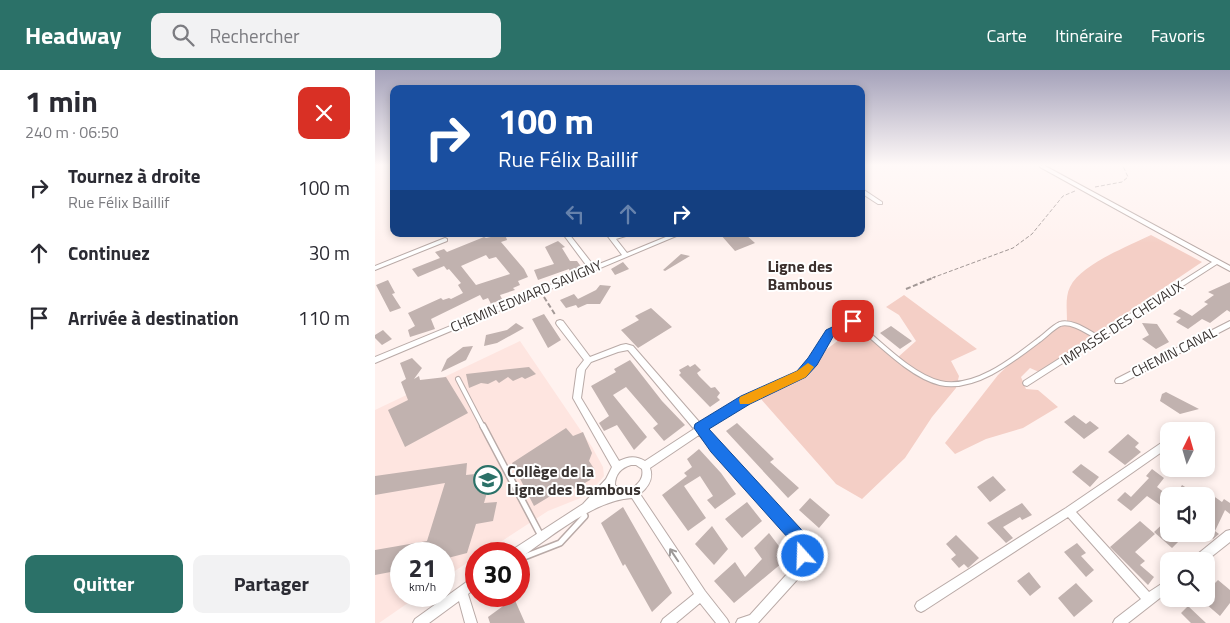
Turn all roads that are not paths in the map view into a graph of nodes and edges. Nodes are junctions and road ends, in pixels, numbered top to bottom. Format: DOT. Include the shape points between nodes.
graph roads {
  1 [pos="1090,192"];
  2 [pos="865,193"];
  3 [pos="880,203"];
  4 [pos="568,237"];
  5 [pos="612,237"];
  6 [pos="670,237"];
  7 [pos="445,240"];
  8 [pos="625,254"];
  9 [pos="1216,262"];
  10 [pos="375,268"];
  11 [pos="592,268"];
  12 [pos="1230,269"];
  13 [pos="560,323"];
  14 [pos="1230,324"];
  15 [pos="1099,338"];
  16 [pos="375,360"];
  17 [pos="588,360"];
  18 [pos="458,379"];
  19 [pos="1119,381"];
  20 [pos="1027,383"];
  21 [pos="745,400"];
  22 [pos="700,428"];
  23 [pos="1160,448"];
  24 [pos="645,466"];
  25 [pos="617,467"];
  26 [pos="609,481"];
  27 [pos="634,493"];
  28 [pos="620,494"];
  29 [pos="583,508"];
  30 [pos="1069,511"];
  31 [pos="1230,535"];
  32 [pos="541,536"];
  33 [pos="530,544"];
  34 [pos="1209,552"];
  35 [pos="530,554"];
  36 [pos="465,590"];
  37 [pos="1160,591"];
  38 [pos="462,592"];
  39 [pos="701,595"];
  40 [pos="1149,600"];
  41 [pos="921,606"];
  42 [pos="419,623"];
  43 [pos="471,623"];
  44 [pos="667,623"];
  45 [pos="723,623"];
  46 [pos="742,623"];
  47 [pos="1119,623"];
  1 -- 9 [label="street"];
  2 -- 3 [label="street"];
  4 -- 11 [label="street"];
  5 -- 8 [label="street"];
  6 -- 8 [label="street, CHEMIN EDWARD SAVIGNY"];
  7 -- 10 [label="street"];
  8 -- 11 [label="street, CHEMIN EDWARD SAVIGNY"];
  9 -- 12 [label="street"];
  9 -- 15 [label="street, IMPASSE DES CHEVAUX"];
  11 -- 16 [label="street, CHEMIN EDWARD SAVIGNY"];
  13 -- 17 [label="street"];
  14 -- 19 [label="street, CHEMIN CANAL"];
  15 -- 20 [label="street, IMPASSE DES CHEVAUX"];
  15 -- 21 [label="lane" via="1074,325 1061,324 988,373 951,385 922,374 853,321 830,332 813,362 801,374"];
  17 -- 22 [label="street" via="627,347"];
  17 -- 25 [label="street" via="581,369 577,398"];
  18 -- 32 [label="lane"];
  21 -- 22 [label="street"];
  22 -- 24 [label="street"];
  22 -- 46 [label="street" via="805,545 801,567 753,620"];
  23 -- 30 [label="street"];
  24 -- 25 [label="street" via="631,461"];
  24 -- 27 [label="street" via="647,480"];
  25 -- 26 [label="street"];
  26 -- 28 [label="street" via="613,491"];
  26 -- 29 [label="street"];
  27 -- 28 [label="street"];
  39 -- 27 [label="street, one-way"];
  28 -- 29 [label="street"];
  29 -- 32 [label="street"];
  29 -- 35 [label="lane" via="585,516 560,542"];
  30 -- 40 [label="street"];
  30 -- 41 [label="street"];
  31 -- 34 [label="street"];
  32 -- 33 [label="street"];
  36 -- 38 [label="street"];
  37 -- 40 [label="street"];
  38 -- 42 [label="street"];
  38 -- 43 [label="street"];
  39 -- 44 [label="street"];
  39 -- 45 [label="street"];
  40 -- 47 [label="street"];
}
